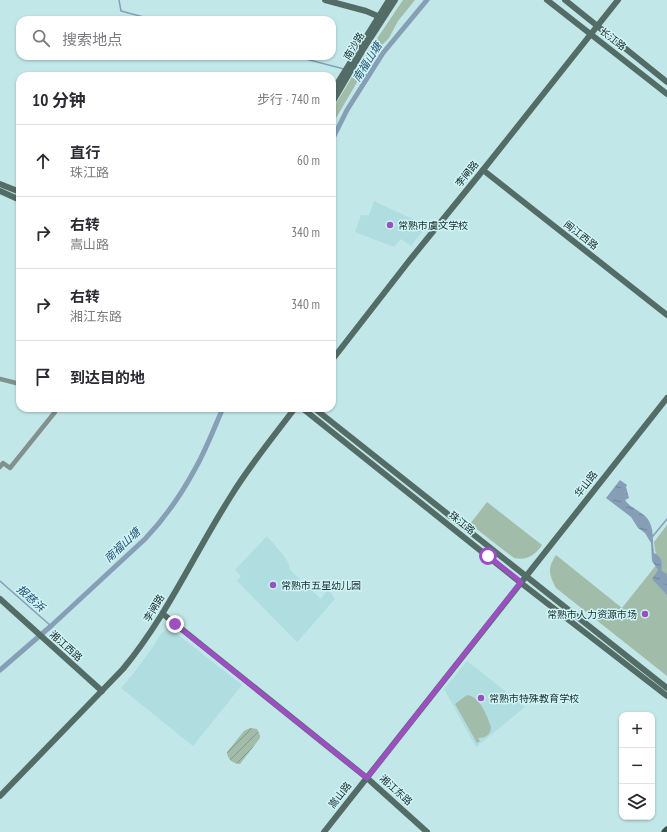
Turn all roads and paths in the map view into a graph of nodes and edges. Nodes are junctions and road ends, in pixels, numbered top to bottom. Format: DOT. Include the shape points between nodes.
graph roads {
  1 [pos="325,0"];
  2 [pos="389,0"];
  3 [pos="395,0"];
  4 [pos="547,0"];
  5 [pos="565,0"];
  6 [pos="618,0"];
  7 [pos="380,17"];
  8 [pos="597,26"];
  9 [pos="591,34"];
  10 [pos="346,74"];
  11 [pos="667,82"];
  12 [pos="336,87"];
  13 [pos="667,94"];
  14 [pos="336,95"];
  15 [pos="483,170"];
  16 [pos="0,184"];
  17 [pos="16,190"];
  18 [pos="0,191"];
  19 [pos="16,198"];
  20 [pos="667,315"];
  21 [pos="336,355"];
  22 [pos="0,379"];
  23 [pos="16,383"];
  24 [pos="667,398"];
  25 [pos="55,412"];
  26 [pos="292,412"];
  27 [pos="307,412"];
  28 [pos="319,412"];
  29 [pos="0,467"];
  30 [pos="526,576"];
  31 [pos="521,582"];
  32 [pos="0,599"];
  33 [pos="163,614"];
  34 [pos="667,688"];
  35 [pos="102,691"];
  36 [pos="667,696"];
  37 [pos="367,778"];
  38 [pos="0,796"];
  39 [pos="324,832"];
  40 [pos="427,832"];
  1 -- 7 [label="street"];
  2 -- 7 [label="street, 南沙路"];
  3 -- 7 [label="street, 南沙路"];
  4 -- 9 [label="street, 长江路"];
  5 -- 8 [label="street, 长江路"];
  6 -- 8 [label="street, 李闸路"];
  7 -- 10 [label="street, 南沙路" via="364,48"];
  8 -- 9 [label="street, 李闸路"];
  8 -- 11 [label="street, 长江路"];
  9 -- 13 [label="street, 长江路"];
  9 -- 15 [label="street, 李闸路"];
  10 -- 12 [label="street, 南沙路"];
  10 -- 14 [label="street, 南沙路"];
  15 -- 20 [label="street, 闽江西路"];
  15 -- 21 [label="street, 李闸路"];
  16 -- 17 [label="street"];
  18 -- 19 [label="street"];
  22 -- 23 [label="street"];
  24 -- 30 [label="street, 华山路"];
  25 -- 29 [label="street" via="10,468 3,463"];
  26 -- 33 [label="street, 李闸路" via="230,497"];
  27 -- 31 [label="street, 珠江路"];
  28 -- 30 [label="street, 珠江路"];
  30 -- 31 [label="street, 华山路"];
  30 -- 34 [label="street, 珠江路"];
  31 -- 36 [label="street, 珠江路"];
  31 -- 37 [label="street, 嵩山路"];
  32 -- 35 [label="street, 湘江西路"];
  33 -- 35 [label="street, 李闸路" via="138,651"];
  33 -- 37 [label="street, 湘江东路"];
  35 -- 38 [label="street, 李闸路"];
  37 -- 39 [label="street, 嵩山路"];
  37 -- 40 [label="street, 湘江东路"];
}
